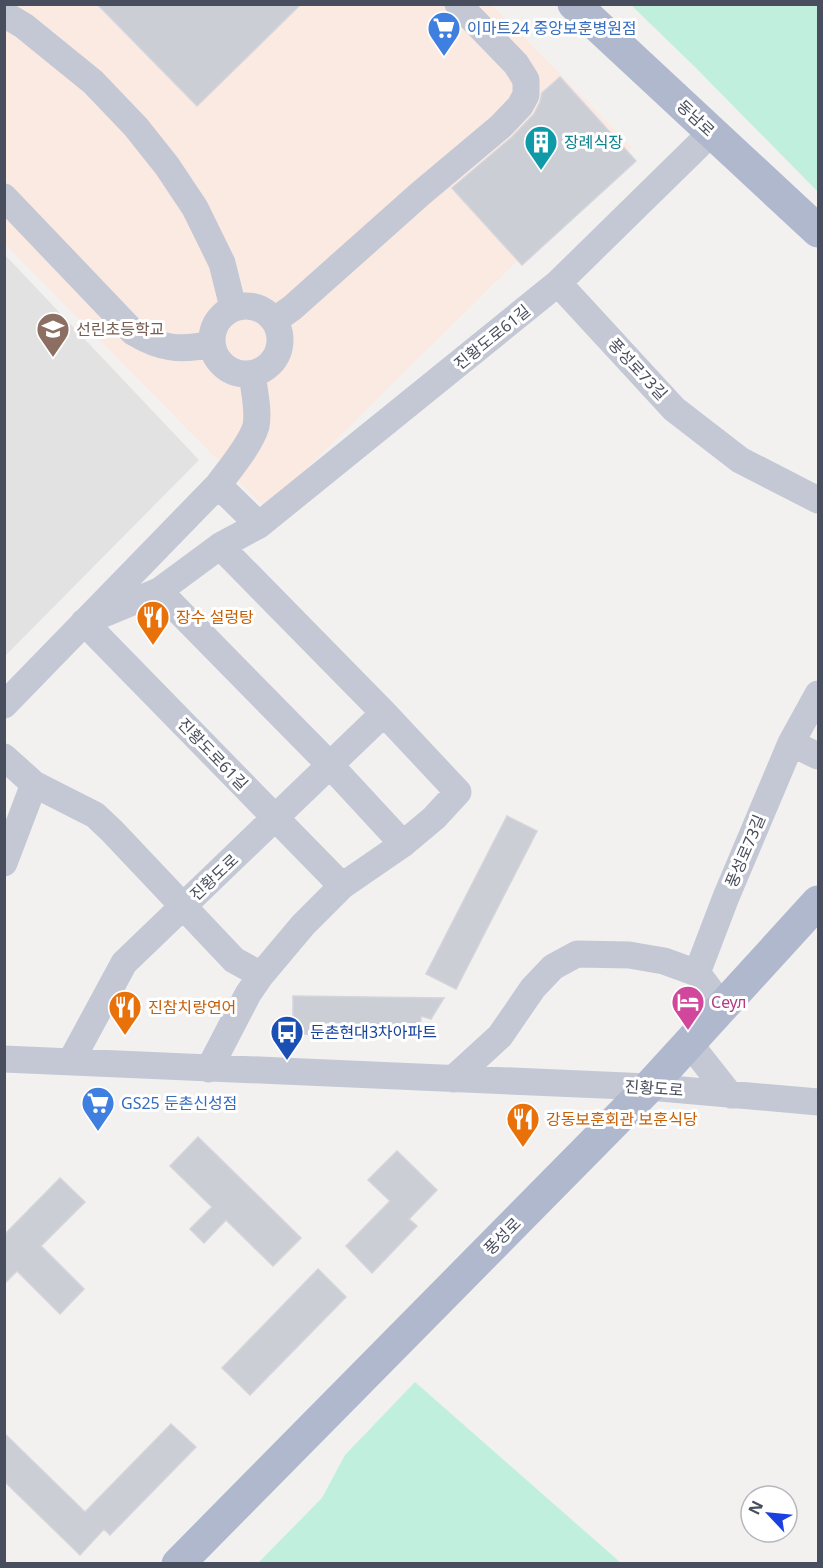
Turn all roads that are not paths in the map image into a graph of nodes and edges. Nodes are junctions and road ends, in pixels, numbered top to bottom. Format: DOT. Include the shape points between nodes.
graph roads {
  1 [pos="458,4"];
  2 [pos="574,4"];
  3 [pos="4,14"];
  4 [pos="711,133"];
  5 [pos="4,197"];
  6 [pos="819,231"];
  7 [pos="558,283"];
  8 [pos="233,308"];
  9 [pos="275,320"];
  10 [pos="212,344"];
  11 [pos="252,374"];
  12 [pos="218,486"];
  13 [pos="819,500"];
  14 [pos="259,525"];
  15 [pos="220,546"];
  16 [pos="159,591"];
  17 [pos="84,622"];
  18 [pos="819,694"];
  19 [pos="4,705"];
  20 [pos="384,713"];
  21 [pos="791,743"];
  22 [pos="819,756"];
  23 [pos="4,758"];
  24 [pos="330,765"];
  25 [pos="34,784"];
  26 [pos="275,819"];
  27 [pos="403,844"];
  28 [pos="4,863"];
  29 [pos="342,886"];
  30 [pos="819,902"];
  31 [pos="183,906"];
  32 [pos="697,973"];
  33 [pos="261,975"];
  34 [pos="722,1006"];
  35 [pos="689,1043"];
  36 [pos="4,1059"];
  37 [pos="71,1061"];
  38 [pos="209,1069"];
  39 [pos="453,1079"];
  40 [pos="649,1087"];
  41 [pos="730,1095"];
  42 [pos="819,1102"];
  43 [pos="178,1563"];
  1 -- 9 [label="street" via="516,64 526,80 526,95 520,106"];
  2 -- 4 [label="main road, 동남로"];
  3 -- 8 [label="street" via="93,82 167,166 195,208 222,263"];
  4 -- 6 [label="main road, 동남로"];
  4 -- 7 [label="street, 진황도로61길"];
  5 -- 10 [label="street" via="133,332 169,348"];
  7 -- 13 [label="street, 풍성로73길" via="674,409 740,460"];
  7 -- 14 [label="street, 진황도로61길"];
  8 -- 9 [label="street" via="256,307"];
  8 -- 10 [label="street" via="217,322"];
  9 -- 11 [label="street" via="280,331 278,354 262,371"];
  10 -- 11 [label="street" via="221,364 230,371"];
  11 -- 12 [label="street, 진황도로61길" via="255,426"];
  12 -- 14 [label="street"];
  12 -- 17 [label="street, 진황도로61길"];
  14 -- 15 [label="street, 진황도로61길"];
  15 -- 16 [label="street, 진황도로61길"];
  15 -- 20 [label="street"];
  16 -- 17 [label="street, 진황도로61길"];
  16 -- 24 [label="street"];
  17 -- 19 [label="street, 진황도로61길"];
  17 -- 26 [label="street, 진황도로61길"];
  18 -- 21 [label="street, 풍성로73길"];
  20 -- 24 [label="street, 진황도로"];
  20 -- 27 [label="street" via="458,792"];
  21 -- 22 [label="street"];
  21 -- 32 [label="street, 풍성로73길"];
  23 -- 25 [label="street"];
  24 -- 26 [label="street, 진황도로"];
  24 -- 27 [label="street"];
  25 -- 28 [label="street"];
  25 -- 31 [label="street" via="94,815"];
  26 -- 29 [label="street, 진황도로61길"];
  26 -- 31 [label="street, 진황도로"];
  27 -- 29 [label="street"];
  29 -- 33 [label="street"];
  30 -- 34 [label="main road, 풍성로"];
  31 -- 33 [label="street" via="234,960"];
  31 -- 37 [label="street, 진황도로" via="124,963"];
  32 -- 34 [label="street"];
  32 -- 39 [label="street" via="664,961 629,955 577,954 553,967 533,988 500,1036"];
  33 -- 38 [label="street"];
  34 -- 35 [label="main road, 풍성로"];
  35 -- 40 [label="main road, 풍성로"];
  35 -- 41 [label="street"];
  36 -- 37 [label="street, 진황도로"];
  37 -- 38 [label="street, 진황도로"];
  38 -- 39 [label="street, 진황도로"];
  39 -- 40 [label="street, 진황도로"];
  40 -- 41 [label="street, 진황도로"];
  40 -- 43 [label="main road, 풍성로"];
  41 -- 42 [label="street, 진황도로"];
}
